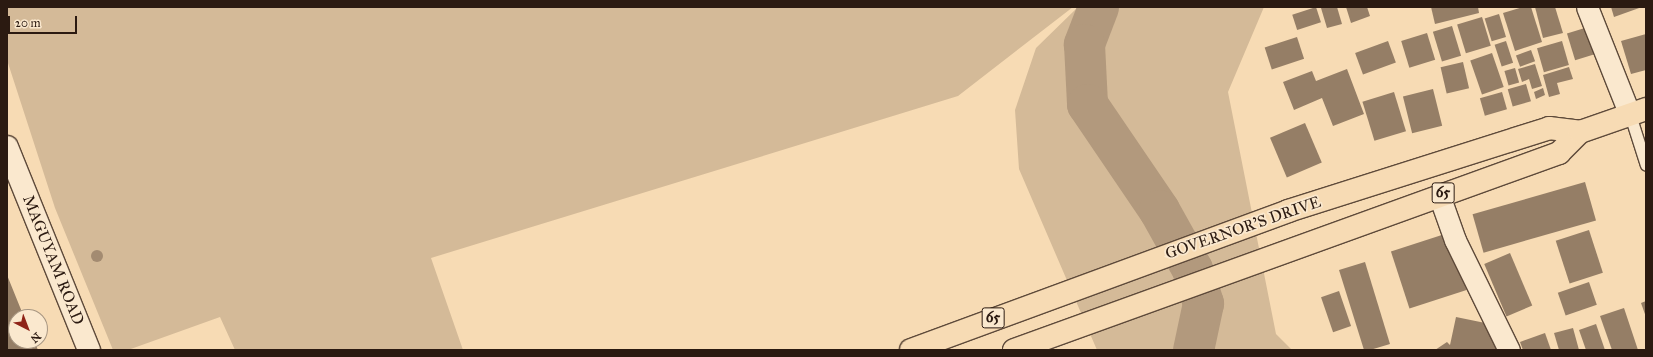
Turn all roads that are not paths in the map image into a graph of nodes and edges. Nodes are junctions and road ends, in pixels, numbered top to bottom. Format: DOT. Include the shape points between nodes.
graph roads {
  1 [pos="1587,7"];
  2 [pos="1638,112"];
  3 [pos="1580,132"];
  4 [pos="7,147"];
  5 [pos="1646,166"];
  6 [pos="1439,194"];
  7 [pos="89,350"];
  8 [pos="911,350"];
  9 [pos="1014,350"];
  10 [pos="1509,350"];
  1 -- 2 [label="street"];
  2 -- 3 [label="highway, GOVERNOR'S DRIVE / 65"];
  2 -- 5 [label="lane"];
  3 -- 6 [label="highway, GOVERNOR'S DRIVE / 65" via="1559,153"];
  3 -- 8 [label="highway, GOVERNOR'S DRIVE / 65" via="1550,128 1288,211 1075,287"];
  4 -- 7 [label="main road, MAGUYAM ROAD"];
  6 -- 9 [label="highway, GOVERNOR'S DRIVE / 65" via="1362,222 1300,249"];
  6 -- 10 [label="street" via="1455,240"];
}
